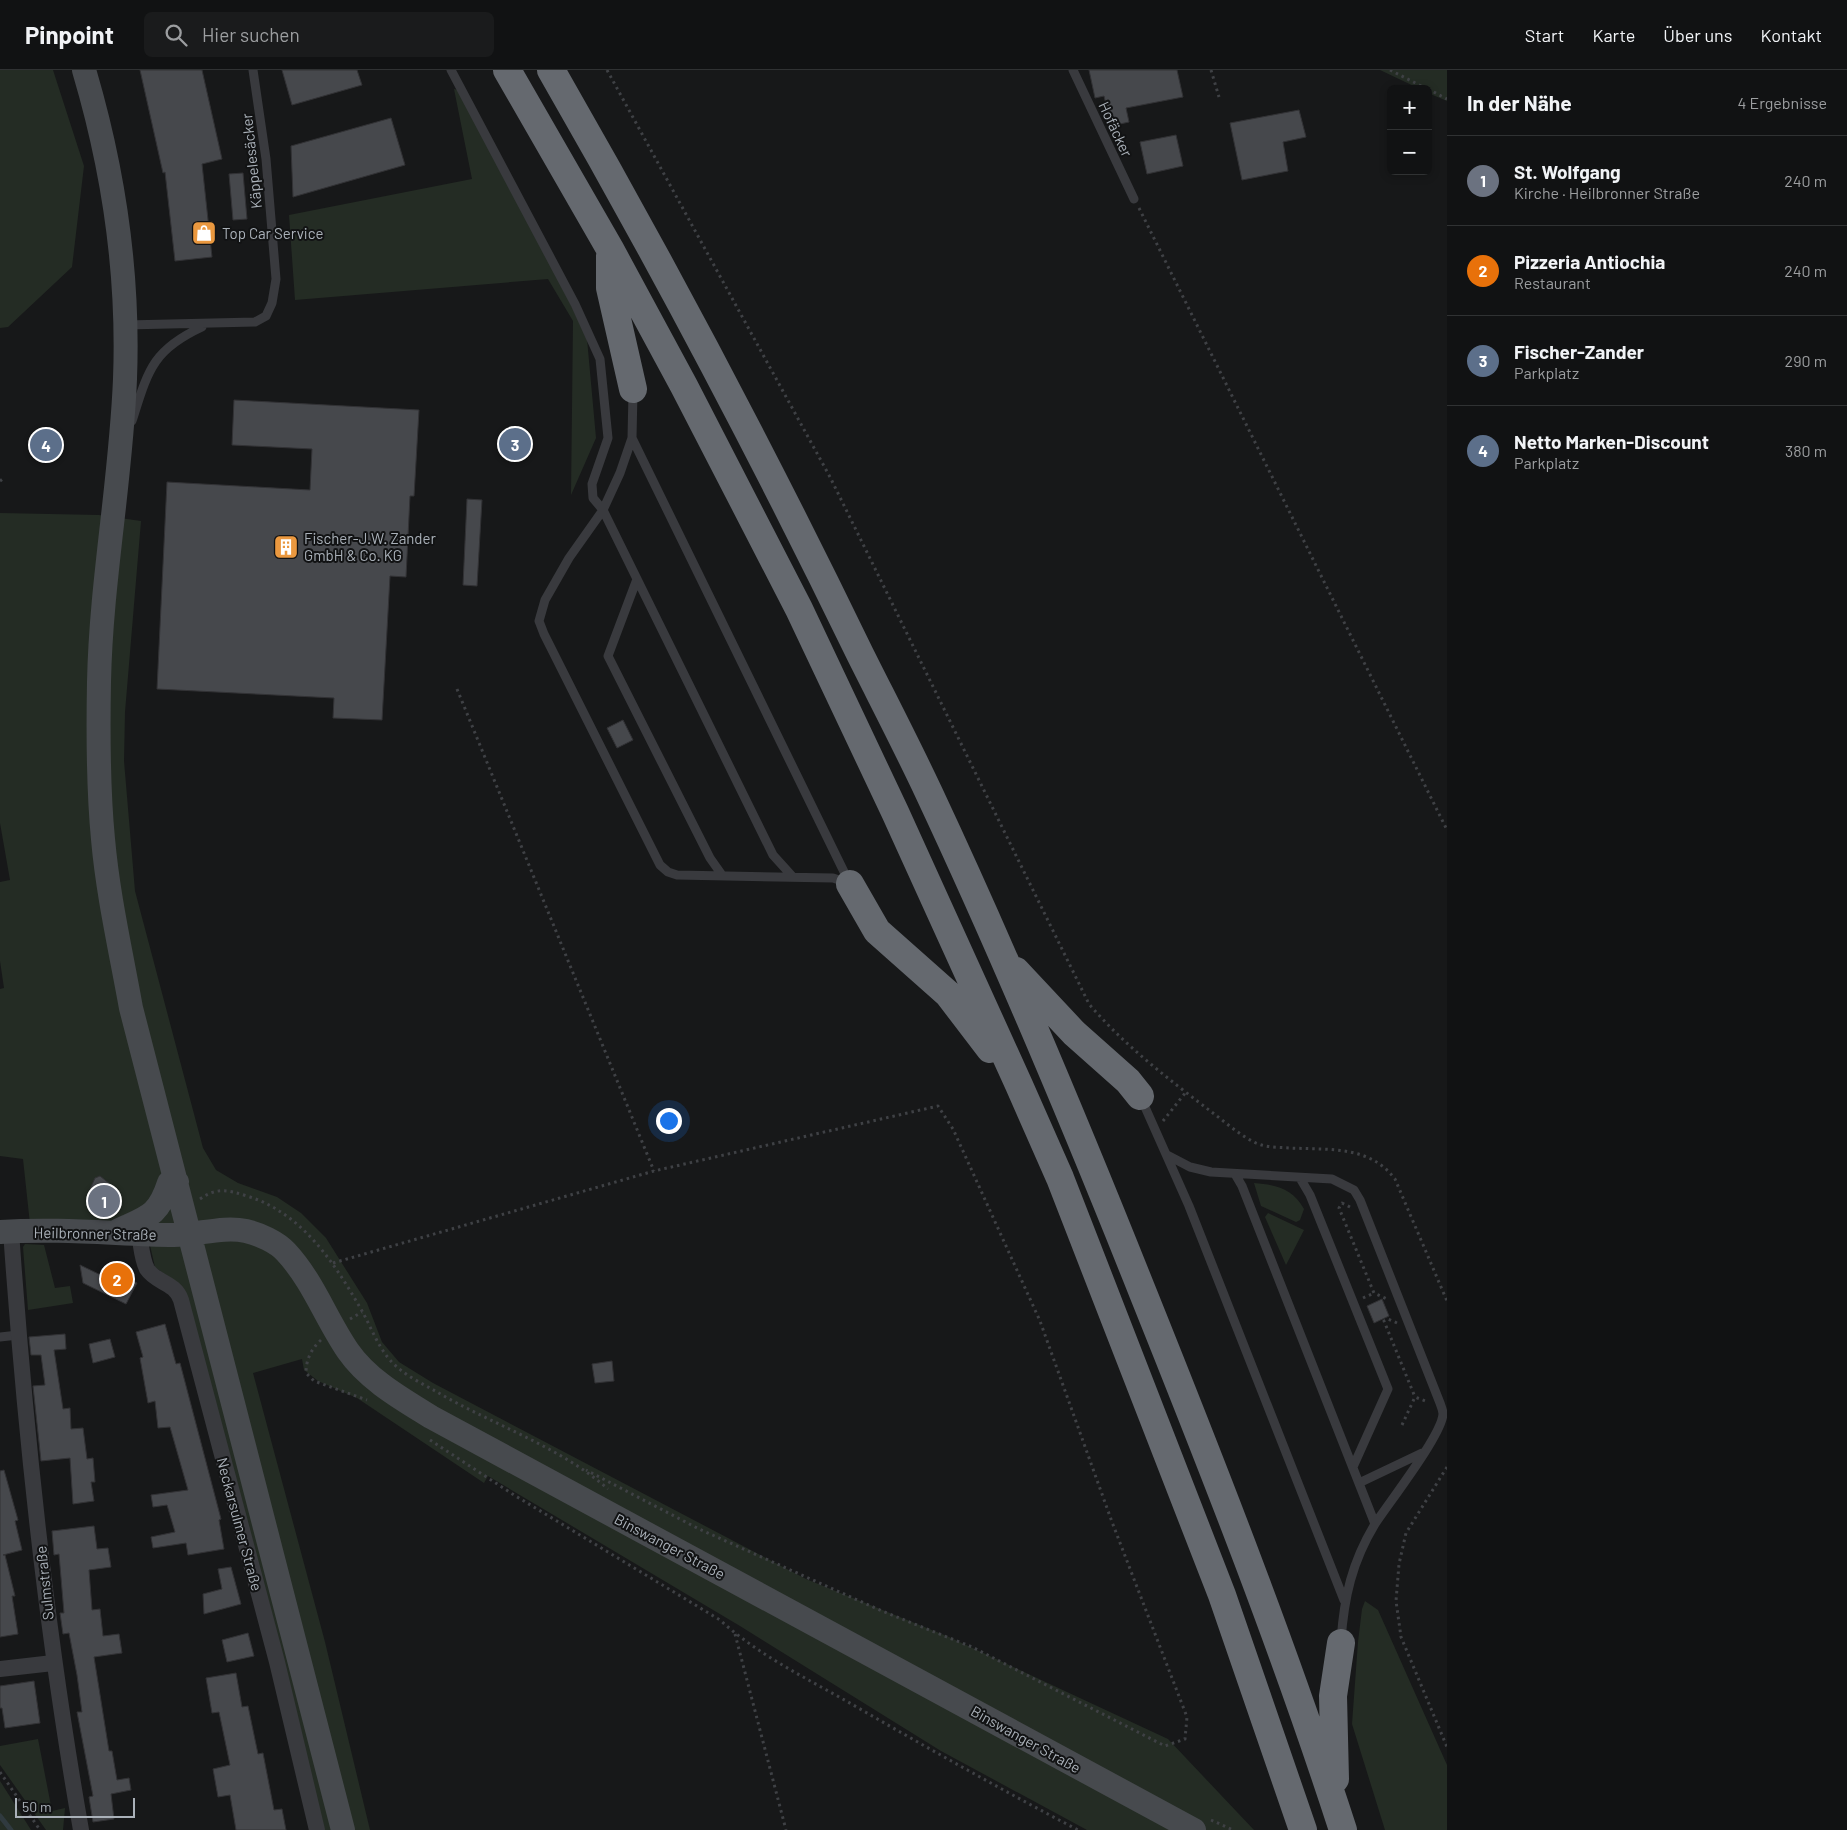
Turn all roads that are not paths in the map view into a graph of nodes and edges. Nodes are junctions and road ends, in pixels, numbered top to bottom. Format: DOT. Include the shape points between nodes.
graph roads {
  1 [pos="84,70"];
  2 [pos="253,70"];
  3 [pos="451,70"];
  4 [pos="507,70"];
  5 [pos="551,70"];
  6 [pos="1073,70"];
  7 [pos="1134,200"];
  8 [pos="610,249"];
  9 [pos="126,325"];
  10 [pos="207,325"];
  11 [pos="633,389"];
  12 [pos="632,438"];
  13 [pos="119,459"];
  14 [pos="603,510"];
  15 [pos="637,579"];
  16 [pos="722,875"];
  17 [pos="792,876"];
  18 [pos="850,884"];
  19 [pos="1004,958"];
  20 [pos="1018,1085"];
  21 [pos="1140,1096"];
  22 [pos="1167,1155"];
  23 [pos="1235,1174"];
  24 [pos="1300,1178"];
  25 [pos="177,1182"];
  26 [pos="6,1231"];
  27 [pos="113,1233"];
  28 [pos="139,1234"];
  29 [pos="191,1234"];
  30 [pos="18,1335"];
  31 [pos="0,1337"];
  32 [pos="1422,1453"];
  33 [pos="1353,1467"];
  34 [pos="1359,1483"];
  35 [pos="1375,1524"];
  36 [pos="1344,1600"];
  37 [pos="1341,1643"];
  38 [pos="53,1663"];
  39 [pos="0,1669"];
  40 [pos="1340,1820"];
  41 [pos="1200,1824"];
  42 [pos="81,1830"];
  43 [pos="317,1830"];
  44 [pos="343,1830"];
  45 [pos="1304,1830"];
  1 -- 9 [label="main road" via="114,192"];
  2 -- 10 [label="lane, Käppelesäcker" via="266,159 276,279 272,303 266,316 255,322"];
  3 -- 14 [label="lane" via="567,288 600,359 608,438 592,484 593,498"];
  4 -- 8 [label="highway"];
  5 -- 19 [label="highway" via="749,430 928,790"];
  6 -- 7 [label="lane, Hofäcker"];
  8 -- 11 [label="highway" via="610,288"];
  8 -- 20 [label="highway" via="799,609"];
  9 -- 10 [label="lane, Käppelesäcker"];
  9 -- 13 [label="main road"];
  10 -- 13 [label="lane" via="179,338 151,366"];
  11 -- 12 [label="lane"];
  12 -- 14 [label="lane" via="614,490"];
  12 -- 18 [label="lane"];
  13 -- 25 [label="main road" via="105,580 99,681 98,768 103,841 131,1008"];
  14 -- 15 [label="lane"];
  14 -- 16 [label="lane" via="569,558 545,600 539,621 660,865 677,875"];
  15 -- 16 [label="lane" via="608,656 710,858"];
  15 -- 17 [label="lane" via="773,855"];
  16 -- 17 [label="lane"];
  17 -- 18 [label="lane" via="833,878"];
  18 -- 20 [label="highway" via="877,931 948,994"];
  19 -- 21 [label="highway" via="1074,1033 1128,1081"];
  19 -- 40 [label="highway" via="1194,1419"];
  20 -- 45 [label="highway" via="1060,1178 1222,1595"];
  21 -- 22 [label="lane"];
  22 -- 23 [label="lane" via="1190,1167"];
  22 -- 36 [label="lane"];
  23 -- 24 [label="lane"];
  23 -- 33 [label="lane"];
  24 -- 32 [label="lane" via="1339,1182 1354,1190 1360,1200 1443,1413"];
  24 -- 33 [label="lane" via="1310,1195 1388,1388"];
  25 -- 27 [label="main road" via="169,1183 161,1204 153,1214"];
  25 -- 29 [label="main road"];
  26 -- 27 [label="main road, Heilbronner Straße"];
  26 -- 30 [label="street, Sulmstraße"];
  27 -- 28 [label="main road, Heilbronner Straße"];
  28 -- 29 [label="main road, Heilbronner Straße"];
  28 -- 43 [label="street, Neckarsulmer Straße" via="146,1267 172,1286 181,1300 277,1662"];
  29 -- 41 [label="main road, Binswanger Straße" via="229,1229 247,1231 285,1250 304,1274 350,1354 374,1378 431,1417"];
  29 -- 44 [label="main road"];
  30 -- 31 [label="lane"];
  30 -- 38 [label="street, Sulmstraße"];
  32 -- 34 [label="lane"];
  32 -- 35 [label="lane"];
  33 -- 34 [label="lane"];
  34 -- 35 [label="lane"];
  35 -- 36 [label="lane" via="1353,1570"];
  36 -- 37 [label="lane"];
  37 -- 40 [label="highway" via="1333,1696 1332,1733"];
  38 -- 39 [label="street"];
  38 -- 42 [label="street, Sulmstraße"];
}
